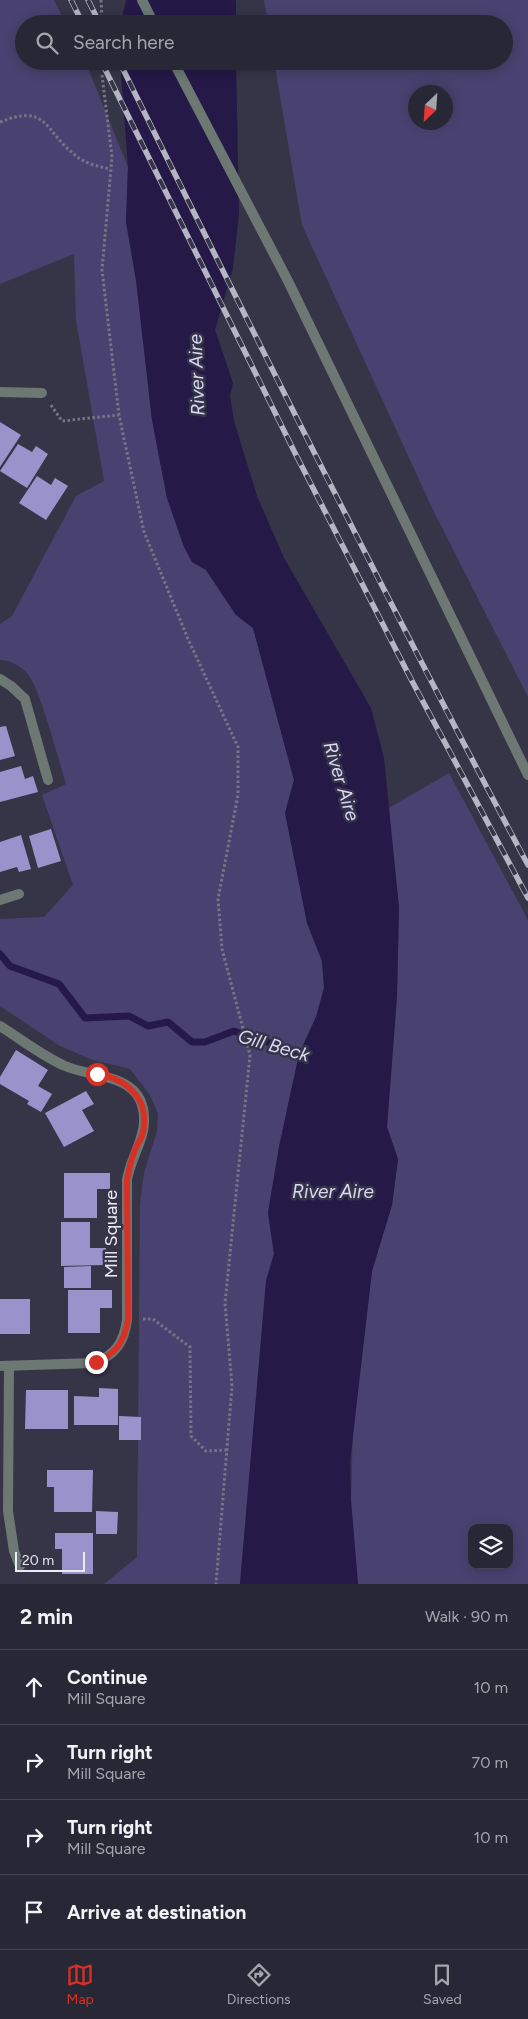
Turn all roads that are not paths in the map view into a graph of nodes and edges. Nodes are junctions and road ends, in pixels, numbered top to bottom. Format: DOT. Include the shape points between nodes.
graph roads {
  1 [pos="142,0"];
  2 [pos="150,15"];
  3 [pos="179,70"];
  4 [pos="0,392"];
  5 [pos="42,393"];
  6 [pos="0,679"];
  7 [pos="528,775"];
  8 [pos="48,780"];
  9 [pos="19,894"];
  10 [pos="0,900"];
  11 [pos="0,1026"];
  12 [pos="5,1367"];
  13 [pos="20,1566"];
  1 -- 2 [label="street"];
  3 -- 7 [label="street" via="288,281"];
  4 -- 5 [label="street"];
  6 -- 8 [label="street" via="25,699"];
  9 -- 10 [label="street"];
  11 -- 12 [label="street, Mill Square" via="66,1066 112,1076 125,1083 136,1093 145,1120 127,1180 128,1320 126,1334 119,1347 96,1362"];
  12 -- 13 [label="street" via="8,1510 14,1551"];
}
